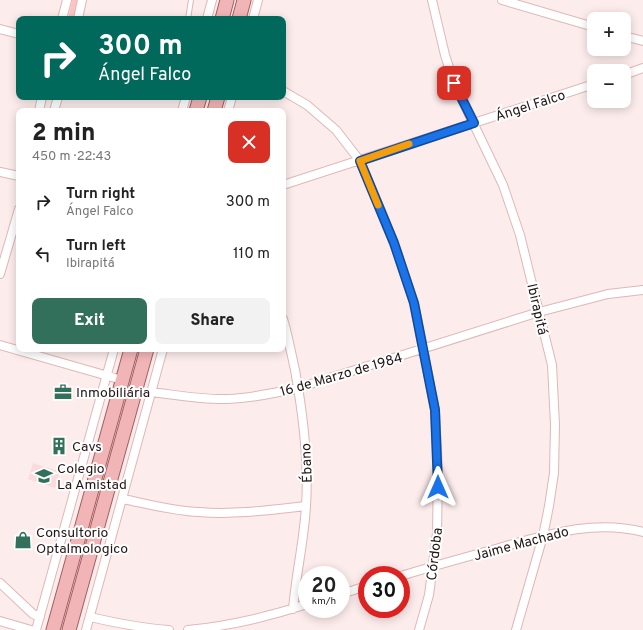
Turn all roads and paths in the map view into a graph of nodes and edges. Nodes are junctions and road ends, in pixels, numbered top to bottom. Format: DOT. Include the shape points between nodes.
graph roads {
  1 [pos="66,0"];
  2 [pos="82,0"];
  3 [pos="191,0"];
  4 [pos="212,0"];
  5 [pos="227,0"];
  6 [pos="244,0"];
  7 [pos="258,0"];
  8 [pos="432,0"];
  9 [pos="502,0"];
  10 [pos="63,16"];
  11 [pos="79,16"];
  12 [pos="188,16"];
  13 [pos="208,16"];
  14 [pos="223,16"];
  15 [pos="240,16"];
  16 [pos="254,16"];
  17 [pos="587,25"];
  18 [pos="0,30"];
  19 [pos="16,33"];
  20 [pos="631,38"];
  21 [pos="643,41"];
  22 [pos="643,68"];
  23 [pos="631,72"];
  24 [pos="587,86"];
  25 [pos="286,93"];
  26 [pos="474,123"];
  27 [pos="360,161"];
  28 [pos="0,172"];
  29 [pos="16,175"];
  30 [pos="286,184"];
  31 [pos="16,219"];
  32 [pos="0,274"];
  33 [pos="643,290"];
  34 [pos="539,312"];
  35 [pos="286,328"];
  36 [pos="0,345"];
  37 [pos="16,349"];
  38 [pos="424,349"];
  39 [pos="25,352"];
  40 [pos="113,352"];
  41 [pos="130,352"];
  42 [pos="146,352"];
  43 [pos="162,352"];
  44 [pos="107,375"];
  45 [pos="122,380"];
  46 [pos="298,388"];
  47 [pos="151,392"];
  48 [pos="123,498"];
  49 [pos="306,506"];
  50 [pos="643,532"];
  51 [pos="543,536"];
  52 [pos="432,566"];
  53 [pos="410,573"];
  54 [pos="0,583"];
  55 [pos="298,607"];
  56 [pos="293,609"];
  57 [pos="40,617"];
  58 [pos="90,617"];
  59 [pos="0,622"];
  60 [pos="31,630"];
  61 [pos="36,630"];
  62 [pos="53,630"];
  63 [pos="69,630"];
  64 [pos="86,630"];
  65 [pos="170,630"];
  66 [pos="188,630"];
  67 [pos="419,630"];
  68 [pos="516,630"];
  1 -- 10 [label="street"];
  2 -- 11 [label="street"];
  3 -- 12 [label="lane"];
  4 -- 13 [label="street"];
  5 -- 14 [label="main road"];
  6 -- 15 [label="main road"];
  7 -- 16 [label="street"];
  8 -- 26 [label="street, Ibirapitá" via="454,83"];
  9 -- 17 [label="street"];
  18 -- 19 [label="street"];
  20 -- 21 [label="street"];
  22 -- 23 [label="street"];
  24 -- 26 [label="street, Ángel Falco"];
  25 -- 27 [label="street, Córdoba" via="307,105 336,130"];
  26 -- 27 [label="street, Ángel Falco"];
  26 -- 34 [label="street, Ibirapitá" via="503,185"];
  27 -- 30 [label="street, Ángel Falco"];
  27 -- 38 [label="street, Córdoba" via="396,250 414,303"];
  28 -- 29 [label="street"];
  31 -- 32 [label="street"];
  33 -- 34 [label="street, 16 de Marzo de 1984" via="608,294"];
  34 -- 38 [label="street, 16 de Marzo de 1984"];
  34 -- 51 [label="street, Ibirapitá" via="552,365 555,425 554,473"];
  35 -- 46 [label="street, Ébano"];
  36 -- 37 [label="street"];
  38 -- 46 [label="street, 16 de Marzo de 1984"];
  38 -- 52 [label="street, Córdoba" via="435,410 438,472 437,532"];
  39 -- 44 [label="street"];
  40 -- 44 [label="street"];
  41 -- 45 [label="main road"];
  42 -- 63 [label="main road"];
  43 -- 47 [label="street"];
  44 -- 45 [label="street"];
  44 -- 57 [label="street"];
  45 -- 62 [label="main road"];
  46 -- 47 [label="street, 16 de Marzo de 1984" via="228,399"];
  46 -- 49 [label="street, Ébano" via="305,441"];
  47 -- 48 [label="street"];
  48 -- 49 [label="street" via="169,509 219,513 258,512"];
  48 -- 58 [label="street"];
  49 -- 56 [label="street, Ébano"];
  50 -- 51 [label="street, Jaime Machado" via="607,527 575,529"];
  51 -- 52 [label="street, Jaime Machado"];
  51 -- 68 [label="street, Ibirapitá"];
  52 -- 53 [label="street, Jaime Machado"];
  52 -- 67 [label="street, Córdoba" via="429,595"];
  54 -- 57 [label="street" via="33,614"];
  55 -- 56 [label="street"];
  56 -- 66 [label="street" via="213,628"];
  57 -- 61 [label="street"];
  58 -- 64 [label="street"];
  58 -- 65 [label="street" via="150,629"];
  59 -- 60 [label="street"];
}
